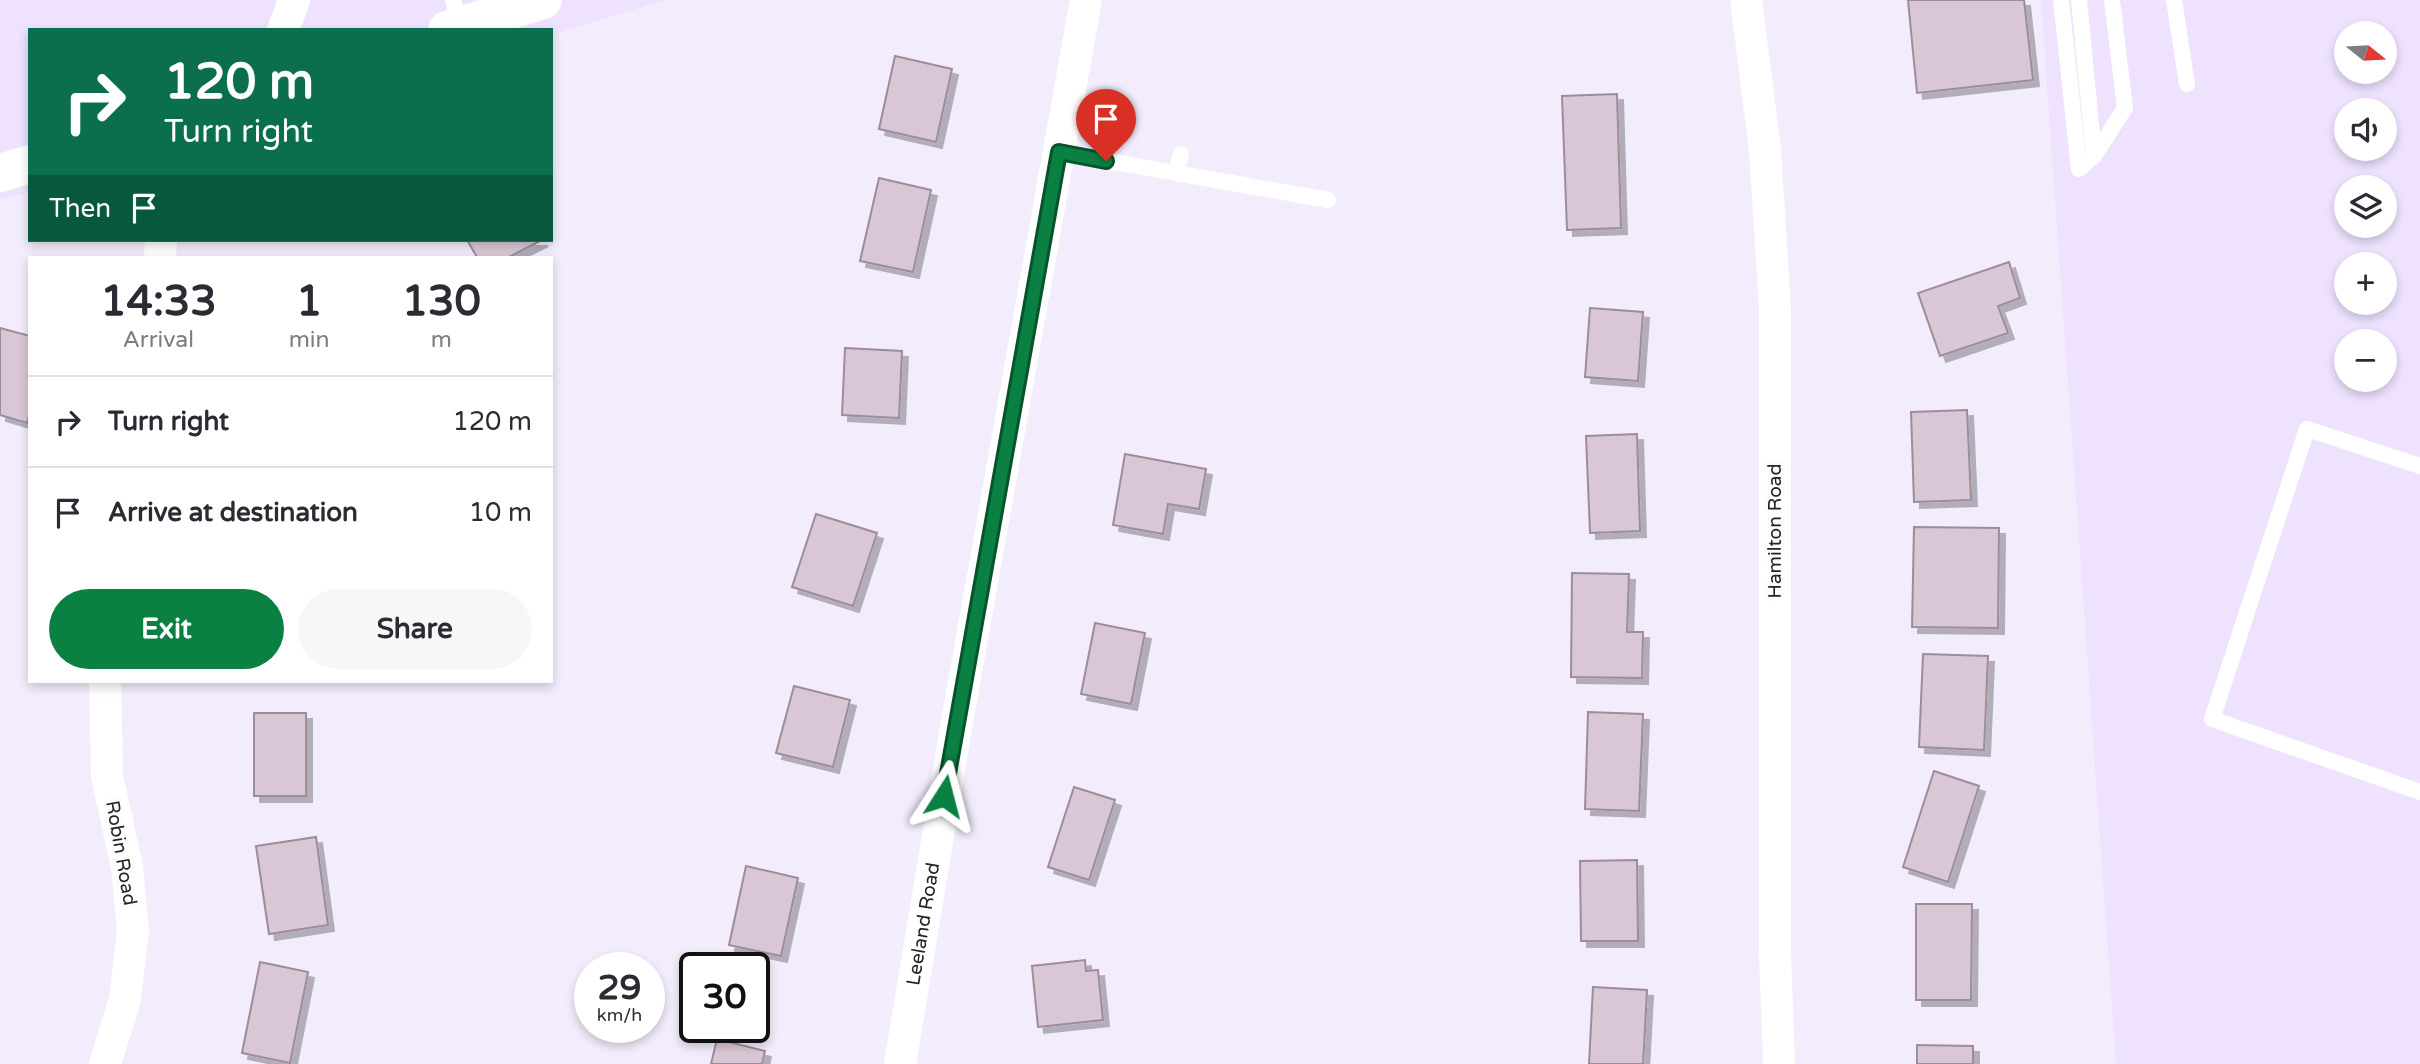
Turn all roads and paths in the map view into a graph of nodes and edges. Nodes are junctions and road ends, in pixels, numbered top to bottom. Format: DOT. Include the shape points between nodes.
graph roads {
  1 [pos="294,0"];
  2 [pos="543,0"];
  3 [pos="1087,0"];
  4 [pos="1746,0"];
  5 [pos="2061,0"];
  6 [pos="2078,0"];
  7 [pos="2112,0"];
  8 [pos="2174,0"];
  9 [pos="453,18"];
  10 [pos="284,28"];
  11 [pos="2187,85"];
  12 [pos="1059,152"];
  13 [pos="1181,154"];
  14 [pos="2094,156"];
  15 [pos="28,165"];
  16 [pos="0,173"];
  17 [pos="1176,173"];
  18 [pos="1328,200"];
  19 [pos="2420,466"];
  20 [pos="105,683"];
  21 [pos="2420,792"];
  22 [pos="105,1064"];
  23 [pos="900,1064"];
  24 [pos="1779,1064"];
  1 -- 10 [label="street"];
  2 -- 9 [label="main road"];
  3 -- 12 [label="street, Leeland Road"];
  4 -- 24 [label="street, Hamilton Road" via="1765,150 1774,308"];
  5 -- 14 [label="lane" via="2079,169"];
  6 -- 14 [label="lane"];
  7 -- 14 [label="lane" via="2125,108"];
  8 -- 11 [label="lane"];
  12 -- 17 [label="lane"];
  12 -- 23 [label="street, Leeland Road"];
  13 -- 17 [label="lane"];
  15 -- 16 [label="main road"];
  17 -- 18 [label="lane"];
  19 -- 21 [label="lane" via="2307,429 2212,719"];
  20 -- 22 [label="street, Robin Road" via="107,776 127,867 133,930 125,999"];
}
